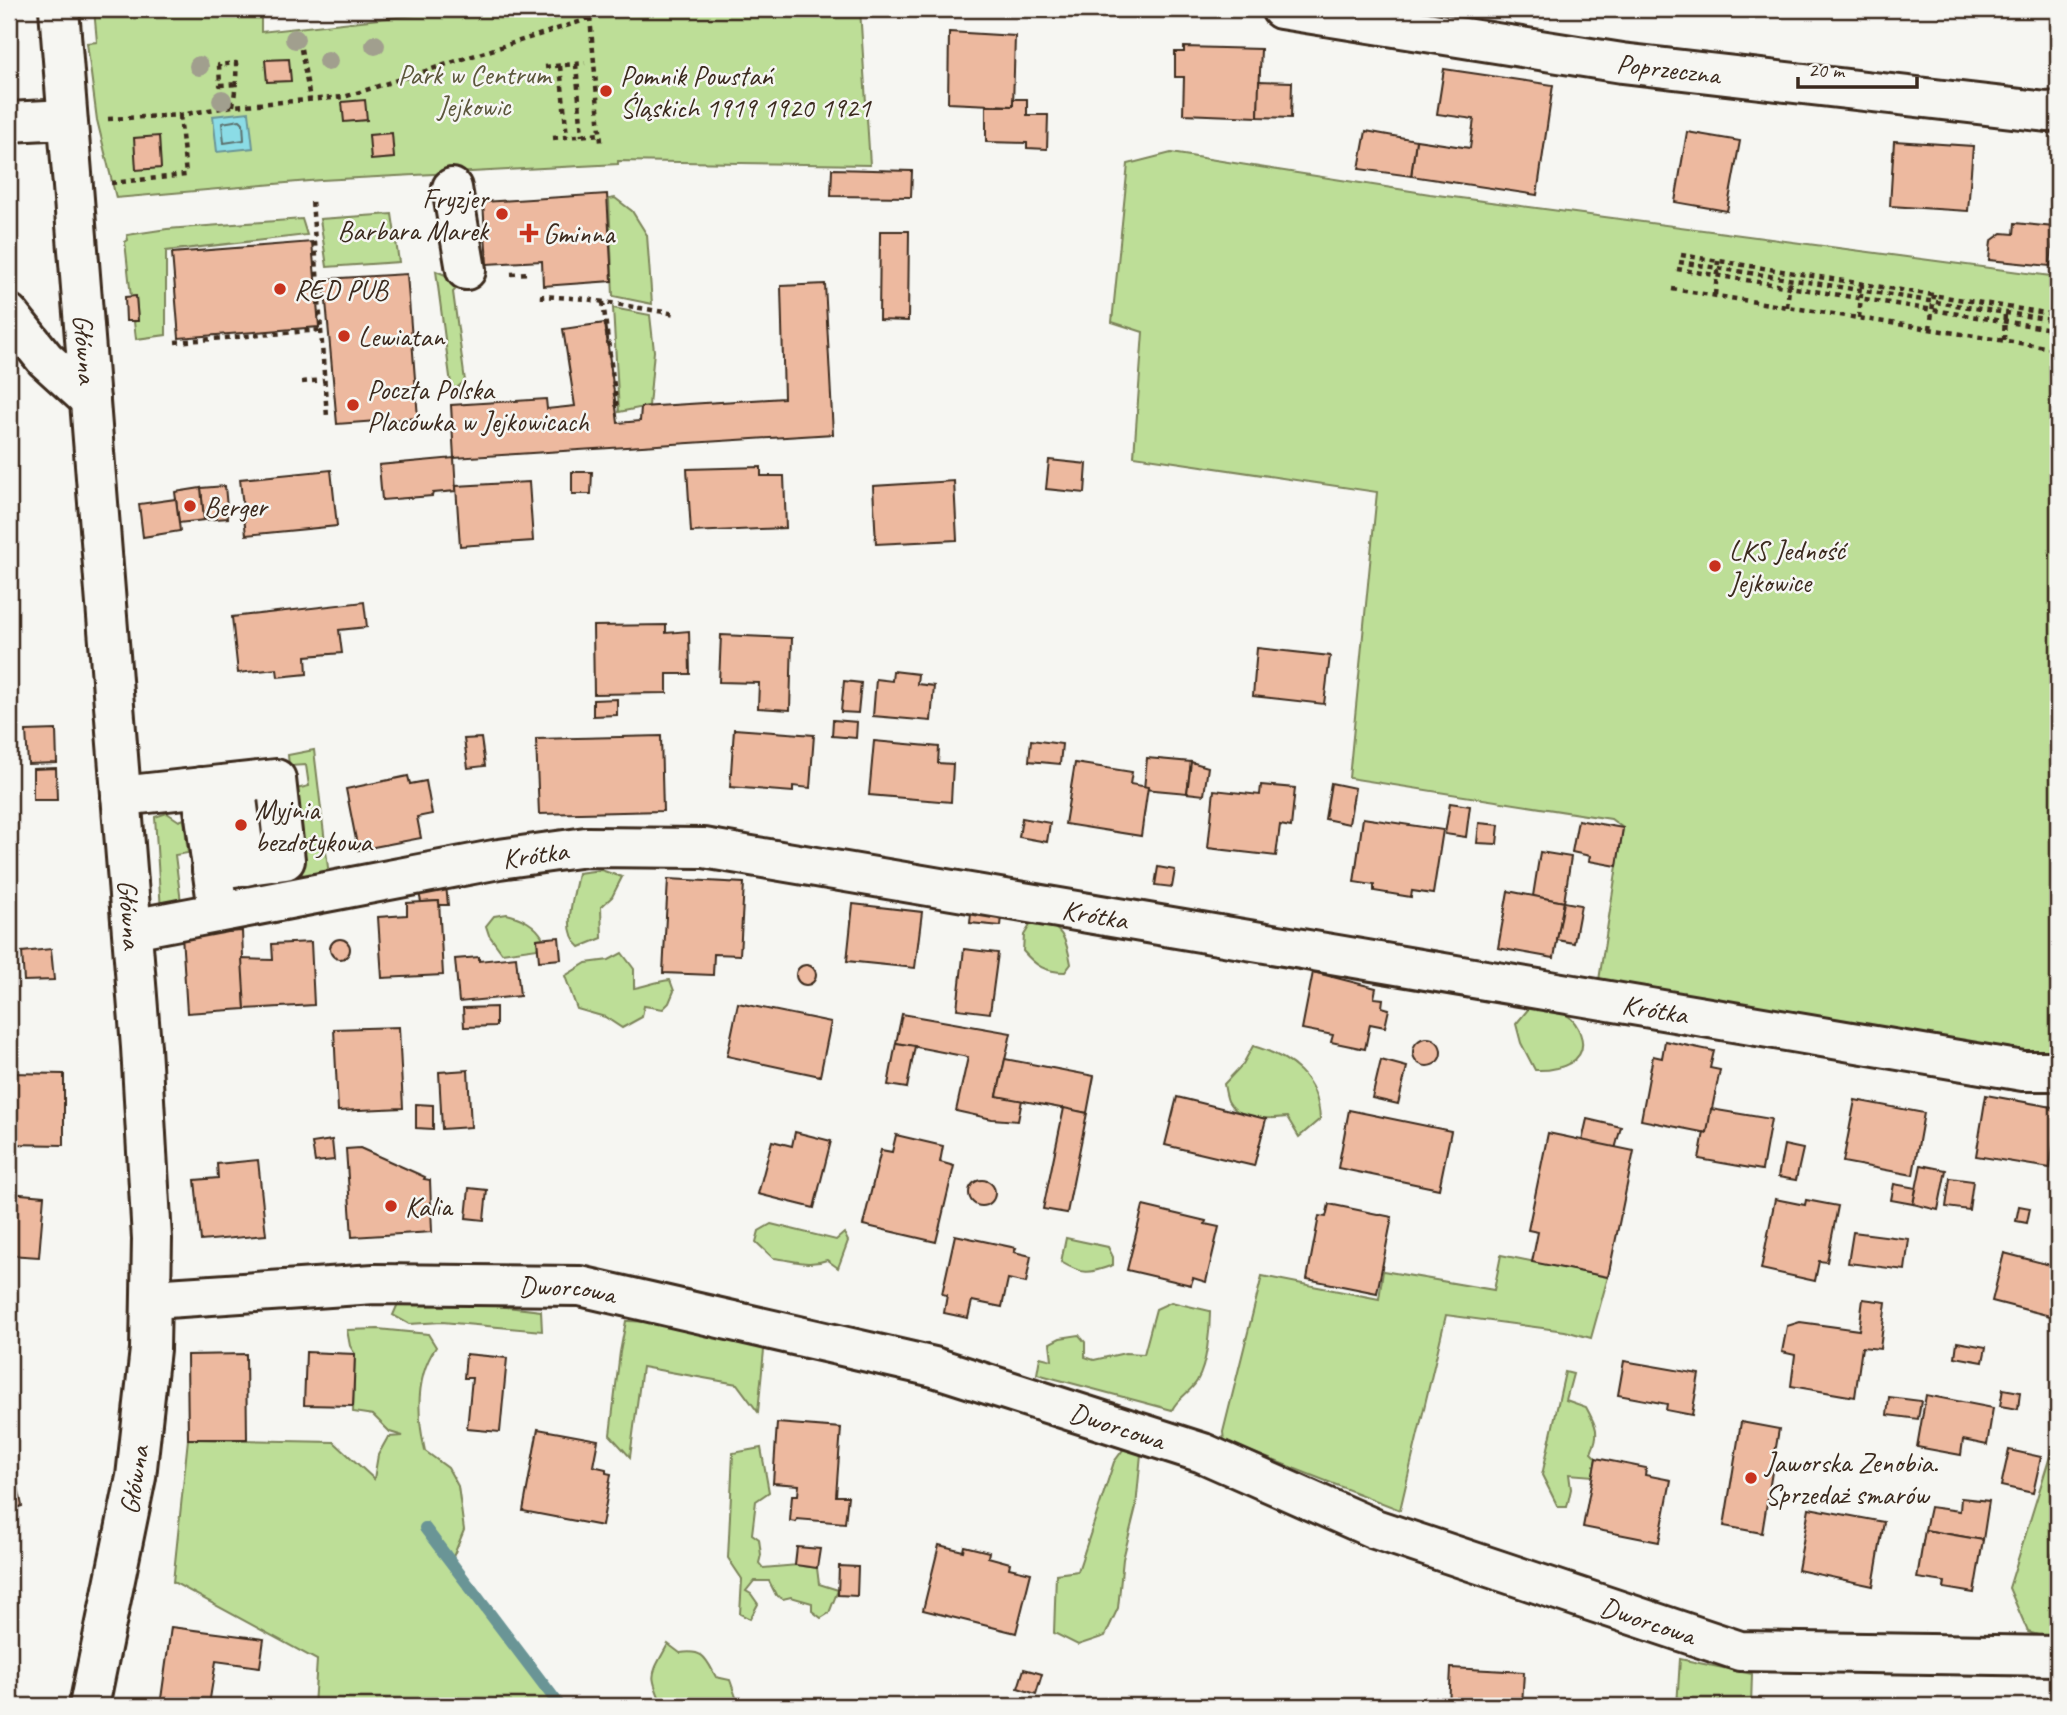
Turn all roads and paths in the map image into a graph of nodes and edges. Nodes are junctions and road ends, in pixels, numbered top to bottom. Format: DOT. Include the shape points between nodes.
graph roads {
  1 [pos="59,9"];
  2 [pos="600,9"];
  3 [pos="1281,9"];
  4 [pos="590,17"];
  5 [pos="300,48"];
  6 [pos="585,63"];
  7 [pos="576,64"];
  8 [pos="560,66"];
  9 [pos="545,67"];
  10 [pos="237,83"];
  11 [pos="310,100"];
  12 [pos="233,106"];
  13 [pos="2058,111"];
  14 [pos="180,115"];
  15 [pos="82,119"];
  16 [pos="9,122"];
  17 [pos="601,134"];
  18 [pos="582,136"];
  19 [pos="567,137"];
  20 [pos="553,138"];
  21 [pos="601,142"];
  22 [pos="110,183"];
  23 [pos="452,188"];
  24 [pos="312,199"];
  25 [pos="1681,255"];
  26 [pos="1718,261"];
  27 [pos="1679,262"];
  28 [pos="466,270"];
  29 [pos="1677,270"];
  30 [pos="530,273"];
  31 [pos="511,274"];
  32 [pos="1717,276"];
  33 [pos="1790,280"];
  34 [pos="1862,284"];
  35 [pos="1789,288"];
  36 [pos="1672,289"];
  37 [pos="1715,295"];
  38 [pos="1934,295"];
  39 [pos="542,299"];
  40 [pos="1860,299"];
  41 [pos="603,302"];
  42 [pos="1787,307"];
  43 [pos="2006,307"];
  44 [pos="1932,310"];
  45 [pos="9,314"];
  46 [pos="676,314"];
  47 [pos="2058,315"];
  48 [pos="1859,318"];
  49 [pos="2058,321"];
  50 [pos="2004,322"];
  51 [pos="1930,329"];
  52 [pos="2058,330"];
  53 [pos="321,331"];
  54 [pos="2004,340"];
  55 [pos="175,342"];
  56 [pos="2058,349"];
  57 [pos="324,380"];
  58 [pos="302,382"];
  59 [pos="90,400"];
  60 [pos="617,409"];
  61 [pos="327,417"];
  62 [pos="218,785"];
  63 [pos="121,796"];
  64 [pos="229,868"];
  65 [pos="218,914"];
  66 [pos="132,929"];
  67 [pos="2058,1071"];
  68 [pos="152,1299"];
  69 [pos="2058,1656"];
  70 [pos="89,1706"];
  1 -- 15 [label="street, Główna"];
  2 -- 4 [label="path"];
  3 -- 13 [label="street, Poprzeczna" via="1622,63"];
  4 -- 11 [label="path" via="344,97"];
  4 -- 17 [label="path"];
  5 -- 11 [label="path"];
  6 -- 7 [label="path"];
  7 -- 8 [label="path"];
  7 -- 18 [label="path"];
  8 -- 9 [label="path"];
  8 -- 19 [label="path"];
  10 -- 10 [label="path" via="236,63 219,65 220,85"];
  10 -- 12 [label="path"];
  11 -- 12 [label="path"];
  12 -- 14 [label="path"];
  14 -- 15 [label="path"];
  14 -- 22 [label="path" via="186,175"];
  15 -- 16 [label="street"];
  15 -- 59 [label="street, Główna"];
  17 -- 18 [label="path"];
  17 -- 21 [label="path"];
  18 -- 19 [label="path"];
  19 -- 20 [label="path"];
  23 -- 28 [label="street"];
  24 -- 53 [label="path"];
  25 -- 26 [label="path"];
  26 -- 32 [label="path"];
  26 -- 34 [label="path"];
  27 -- 33 [label="path"];
  29 -- 32 [label="path"];
  30 -- 31 [label="path"];
  32 -- 35 [label="path"];
  32 -- 37 [label="path"];
  33 -- 35 [label="path"];
  33 -- 49 [label="path"];
  34 -- 38 [label="path"];
  34 -- 40 [label="path"];
  35 -- 40 [label="path"];
  35 -- 42 [label="path"];
  36 -- 37 [label="path"];
  37 -- 42 [label="path"];
  38 -- 43 [label="path"];
  38 -- 44 [label="path"];
  39 -- 41 [label="path" via="570,296"];
  40 -- 44 [label="path"];
  40 -- 48 [label="path"];
  41 -- 46 [label="path"];
  41 -- 60 [label="path"];
  42 -- 48 [label="path"];
  43 -- 47 [label="path"];
  43 -- 50 [label="path"];
  44 -- 50 [label="path"];
  44 -- 51 [label="path"];
  45 -- 59 [label="street" via="45,359"];
  48 -- 51 [label="path"];
  50 -- 52 [label="path"];
  50 -- 54 [label="path"];
  51 -- 54 [label="path"];
  53 -- 55 [label="path"];
  53 -- 57 [label="path"];
  54 -- 56 [label="path"];
  57 -- 58 [label="path"];
  57 -- 61 [label="path"];
  59 -- 63 [label="street, Główna"];
  62 -- 63 [label="street"];
  62 -- 64 [label="street"];
  62 -- 64 [label="street" via="276,779 285,860"];
  63 -- 66 [label="street, Główna"];
  64 -- 65 [label="street"];
  65 -- 66 [label="street, Krótka"];
  65 -- 67 [label="street, Krótka" via="512,857 586,847 704,848 2023,1071"];
  66 -- 68 [label="street, Główna"];
  68 -- 69 [label="street, Dworcowa" via="374,1284 580,1286 934,1367 1203,1452 1375,1529 1740,1651"];
  68 -- 70 [label="street, Główna" via="136,1477"];
}
